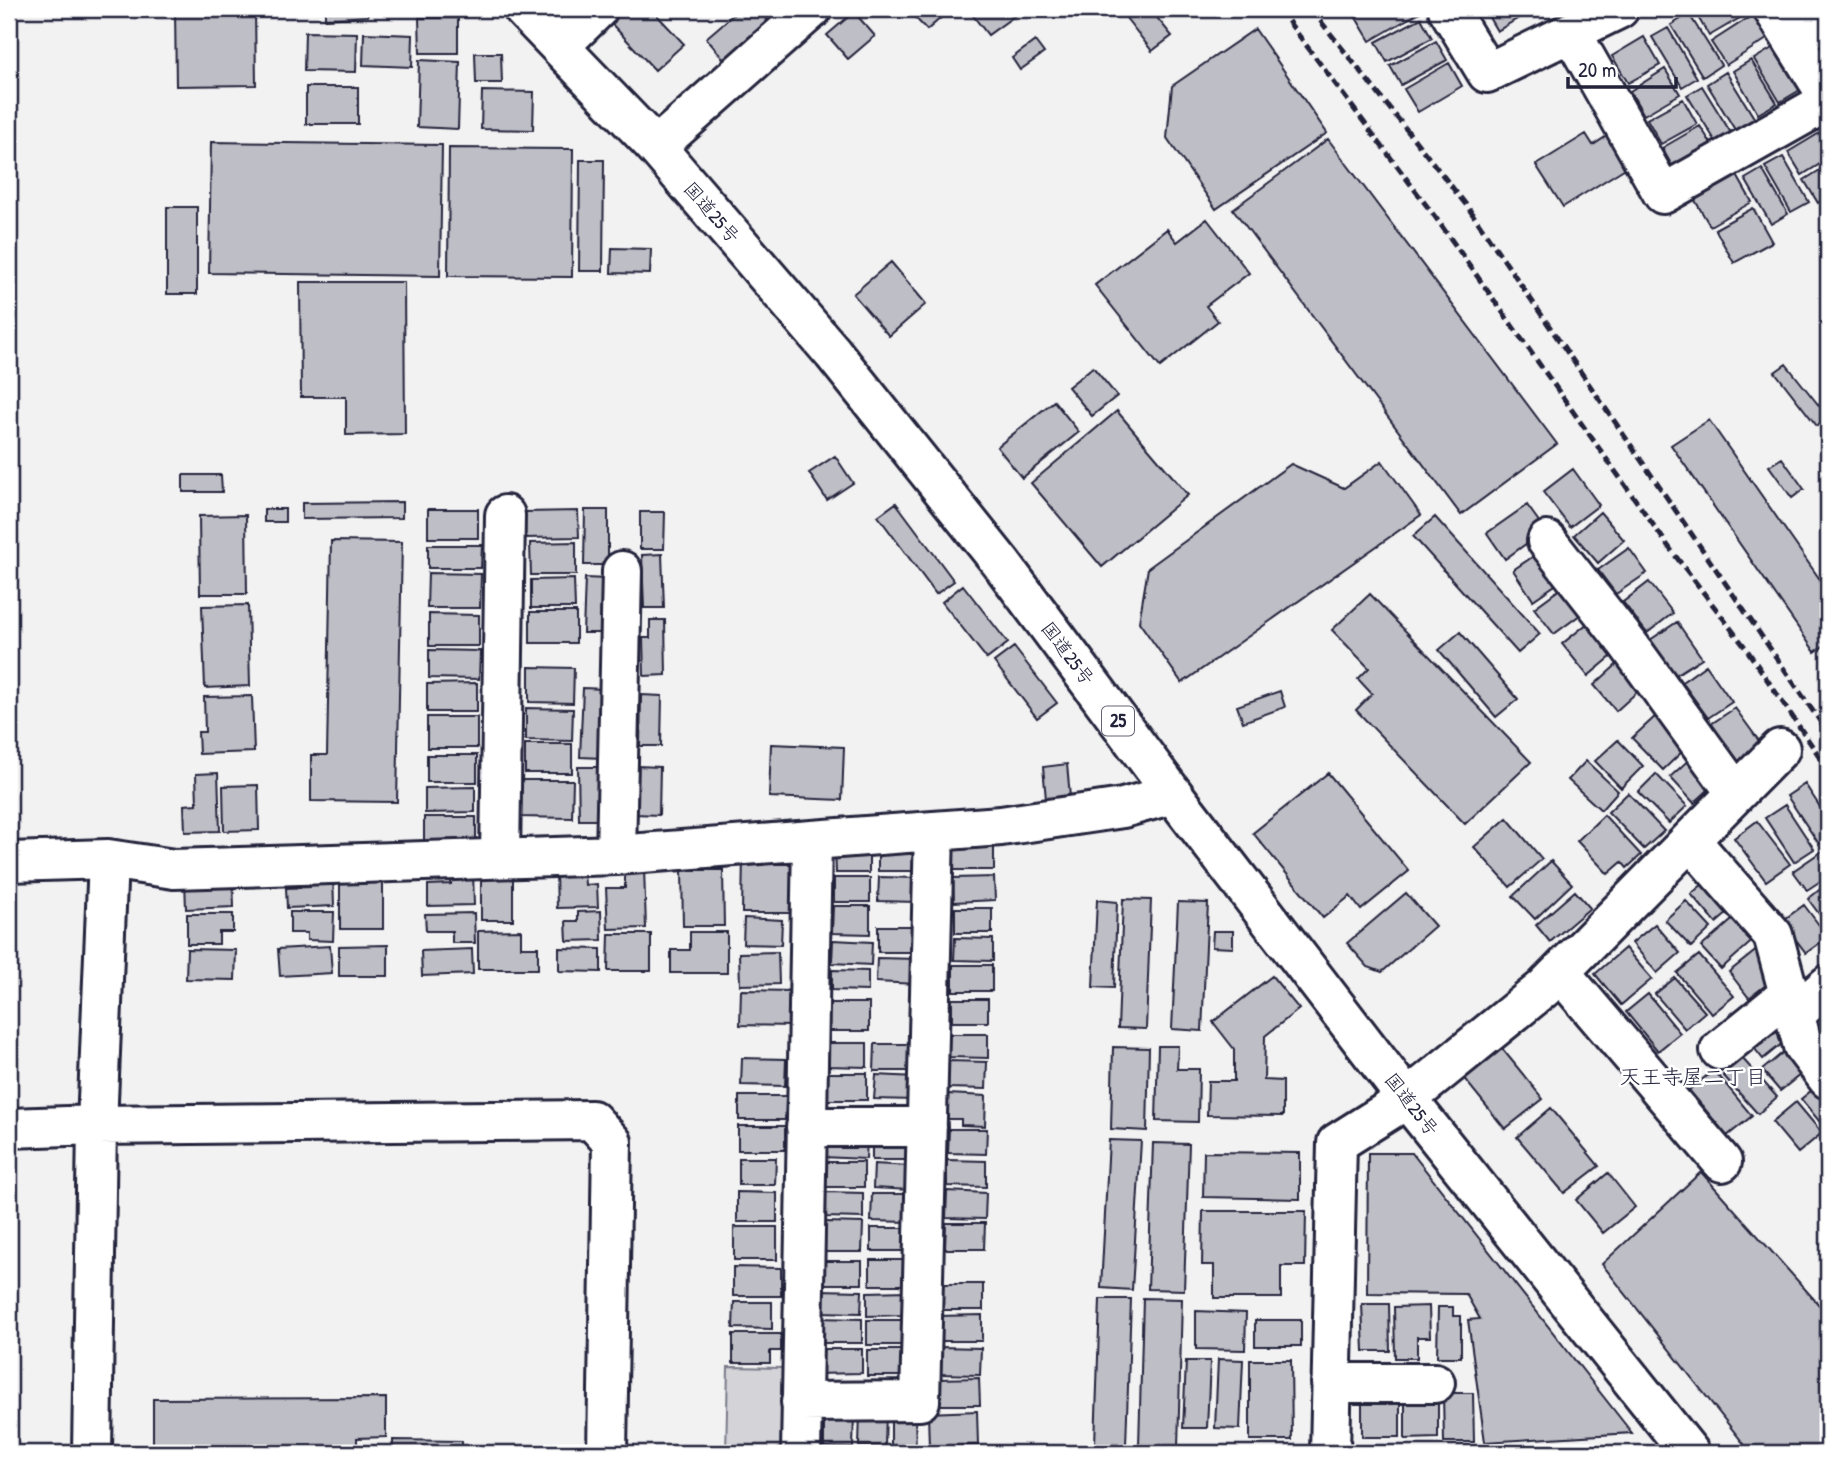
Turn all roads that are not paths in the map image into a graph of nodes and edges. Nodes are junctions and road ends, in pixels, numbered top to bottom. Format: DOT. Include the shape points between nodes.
graph roads {
  1 [pos="523,9"];
  2 [pos="598,9"];
  3 [pos="812,9"];
  4 [pos="1448,9"];
  5 [pos="1619,9"];
  6 [pos="1773,9"];
  7 [pos="1828,17"];
  8 [pos="1571,32"];
  9 [pos="1793,41"];
  10 [pos="560,46"];
  11 [pos="1828,99"];
  12 [pos="656,147"];
  13 [pos="505,515"];
  14 [pos="1547,541"];
  15 [pos="622,571"];
  16 [pos="1780,748"];
  17 [pos="1735,793"];
  18 [pos="1172,794"];
  19 [pos="934,831"];
  20 [pos="812,840"];
  21 [pos="1690,840"];
  22 [pos="616,855"];
  23 [pos="500,858"];
  24 [pos="108,859"];
  25 [pos="9,862"];
  26 [pos="1560,972"];
  27 [pos="1828,985"];
  28 [pos="1792,1004"];
  29 [pos="1720,1051"];
  30 [pos="1828,1079"];
  31 [pos="1407,1099"];
  32 [pos="97,1125"];
  33 [pos="806,1127"];
  34 [pos="927,1127"];
  35 [pos="9,1128"];
  36 [pos="1722,1162"];
  37 [pos="1331,1383"];
  38 [pos="1435,1383"];
  39 [pos="801,1402"];
  40 [pos="92,1453"];
  41 [pos="607,1453"];
  42 [pos="801,1453"];
  43 [pos="1330,1453"];
  44 [pos="1690,1453"];
  1 -- 10 [label="main road, 国道25号 / 25"];
  2 -- 10 [label="main road"];
  3 -- 12 [label="main road"];
  4 -- 8 [label="main road" via="1487,73"];
  5 -- 8 [label="main road"];
  6 -- 9 [label="main road"];
  7 -- 9 [label="main road"];
  8 -- 11 [label="main road" via="1663,194"];
  9 -- 11 [label="main road"];
  10 -- 12 [label="main road, 国道25号 / 25"];
  12 -- 18 [label="main road, 国道25号 / 25" via="858,384 1001,563"];
  13 -- 23 [label="main road"];
  14 -- 17 [label="main road"];
  15 -- 22 [label="main road"];
  16 -- 17 [label="main road"];
  17 -- 21 [label="main road"];
  18 -- 19 [label="main road" via="1123,808"];
  18 -- 31 [label="main road, 国道25号 / 25"];
  19 -- 20 [label="main road"];
  19 -- 34 [label="main road"];
  20 -- 22 [label="main road"];
  20 -- 33 [label="main road"];
  21 -- 26 [label="main road"];
  21 -- 28 [label="main road" via="1773,935"];
  22 -- 23 [label="main road"];
  23 -- 24 [label="main road" via="174,869"];
  24 -- 25 [label="main road"];
  24 -- 32 [label="main road"];
  26 -- 31 [label="main road"];
  26 -- 36 [label="main road"];
  27 -- 28 [label="main road"];
  28 -- 29 [label="main road"];
  28 -- 30 [label="main road" via="1803,1046"];
  31 -- 37 [label="main road" via="1337,1143"];
  31 -- 44 [label="main road, 国道25号 / 25"];
  32 -- 35 [label="main road"];
  32 -- 40 [label="main road"];
  32 -- 41 [label="main road" via="592,1120 612,1142"];
  33 -- 34 [label="main road"];
  33 -- 39 [label="main road"];
  34 -- 39 [label="main road" via="920,1401"];
  37 -- 38 [label="main road"];
  37 -- 43 [label="main road"];
  39 -- 42 [label="main road"];
}
